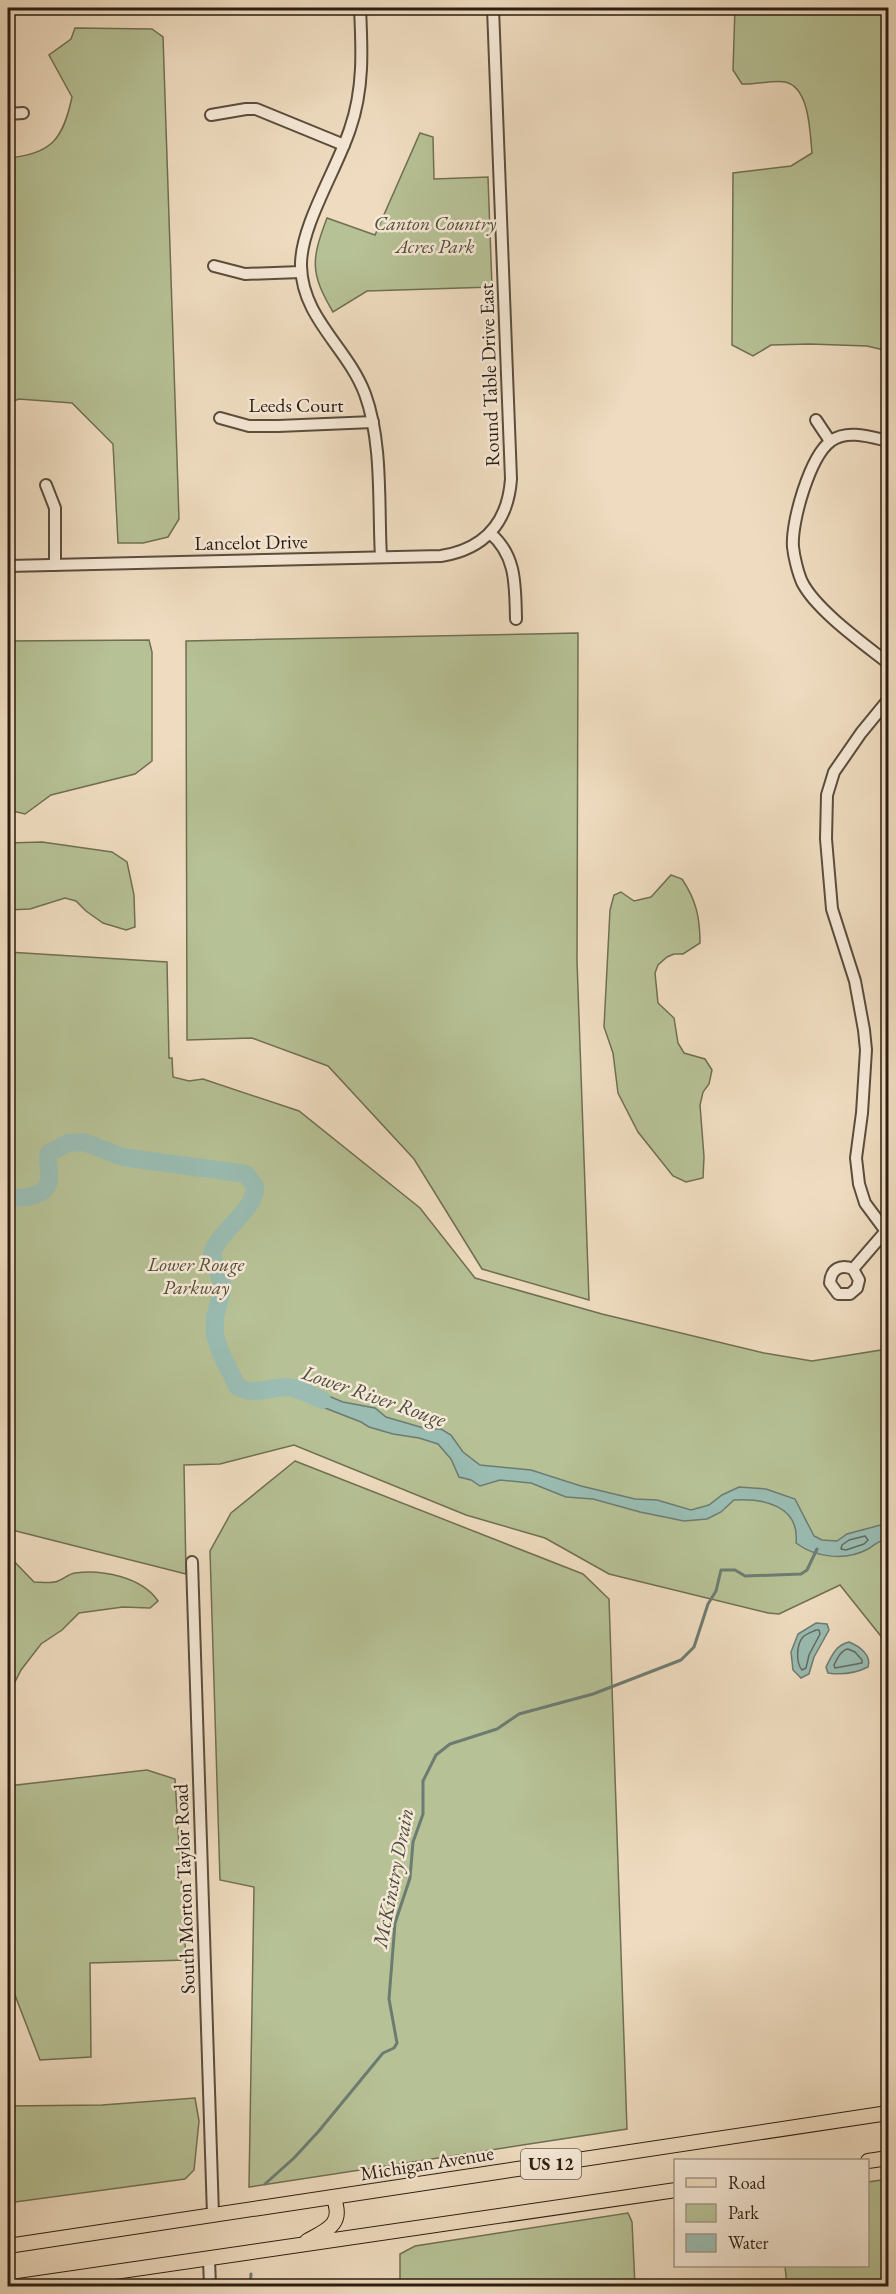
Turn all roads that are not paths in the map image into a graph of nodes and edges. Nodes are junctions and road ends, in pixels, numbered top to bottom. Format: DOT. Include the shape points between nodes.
graph roads {
  1 [pos="360,8"];
  2 [pos="494,8"];
  3 [pos="23,113"];
  4 [pos="8,114"];
  5 [pos="211,115"];
  6 [pos="344,145"];
  7 [pos="214,266"];
  8 [pos="301,272"];
  9 [pos="220,418"];
  10 [pos="816,420"];
  11 [pos="373,422"];
  12 [pos="830,441"];
  13 [pos="888,441"];
  14 [pos="46,486"];
  15 [pos="490,533"];
  16 [pos="381,557"];
  17 [pos="55,565"];
  18 [pos="8,566"];
  19 [pos="516,619"];
  20 [pos="888,663"];
  21 [pos="888,700"];
  22 [pos="887,1233"];
  23 [pos="853,1269"];
  24 [pos="192,1562"];
  25 [pos="888,2113"];
  26 [pos="888,2158"];
  27 [pos="869,2162"];
  28 [pos="674,2190"];
  29 [pos="333,2197"];
  30 [pos="213,2215"];
  31 [pos="8,2246"];
  32 [pos="300,2246"];
  33 [pos="208,2260"];
  34 [pos="61,2284"];
  35 [pos="19,2286"];
  36 [pos="210,2286"];
  1 -- 6 [label="street" via="361,78"];
  2 -- 15 [label="street, Round Table Drive East" via="511,478 506,508"];
  3 -- 4 [label="street"];
  5 -- 6 [label="street" via="256,109"];
  6 -- 8 [label="street" via="306,233"];
  7 -- 8 [label="street" via="245,274"];
  8 -- 11 [label="street" via="311,307 357,376"];
  9 -- 11 [label="street, Leeds Court" via="249,426"];
  10 -- 12 [label="street"];
  11 -- 16 [label="street"];
  12 -- 13 [label="street" via="849,434"];
  12 -- 20 [label="street" via="812,467 794,531 793,547 802,582 819,605"];
  14 -- 17 [label="street" via="55,508"];
  15 -- 16 [label="street, Lancelot Drive" via="472,547 452,554"];
  15 -- 19 [label="street" via="512,564"];
  16 -- 17 [label="street, Lancelot Drive"];
  17 -- 18 [label="street, Lancelot Drive"];
  21 -- 22 [label="street" via="834,772 827,795 826,828 832,909 855,981 865,1040 856,1158 859,1184 865,1203"];
  22 -- 23 [label="street"];
  24 -- 30 [label="street, South Morton Taylor Road"];
  25 -- 29 [label="main road, Michigan Avenue / US 12"];
  26 -- 27 [label="main road"];
  28 -- 32 [label="main road, US 12"];
  29 -- 30 [label="main road, Michigan Avenue / US 12"];
  29 -- 32 [label="main road" via="338,2212 333,2225"];
  30 -- 31 [label="main road, Michigan Avenue / US 12"];
  32 -- 33 [label="main road, US 12"];
  33 -- 34 [label="main road, US 12"];
  33 -- 36 [label="street"];
  34 -- 35 [label="main road, US 12"];
}
